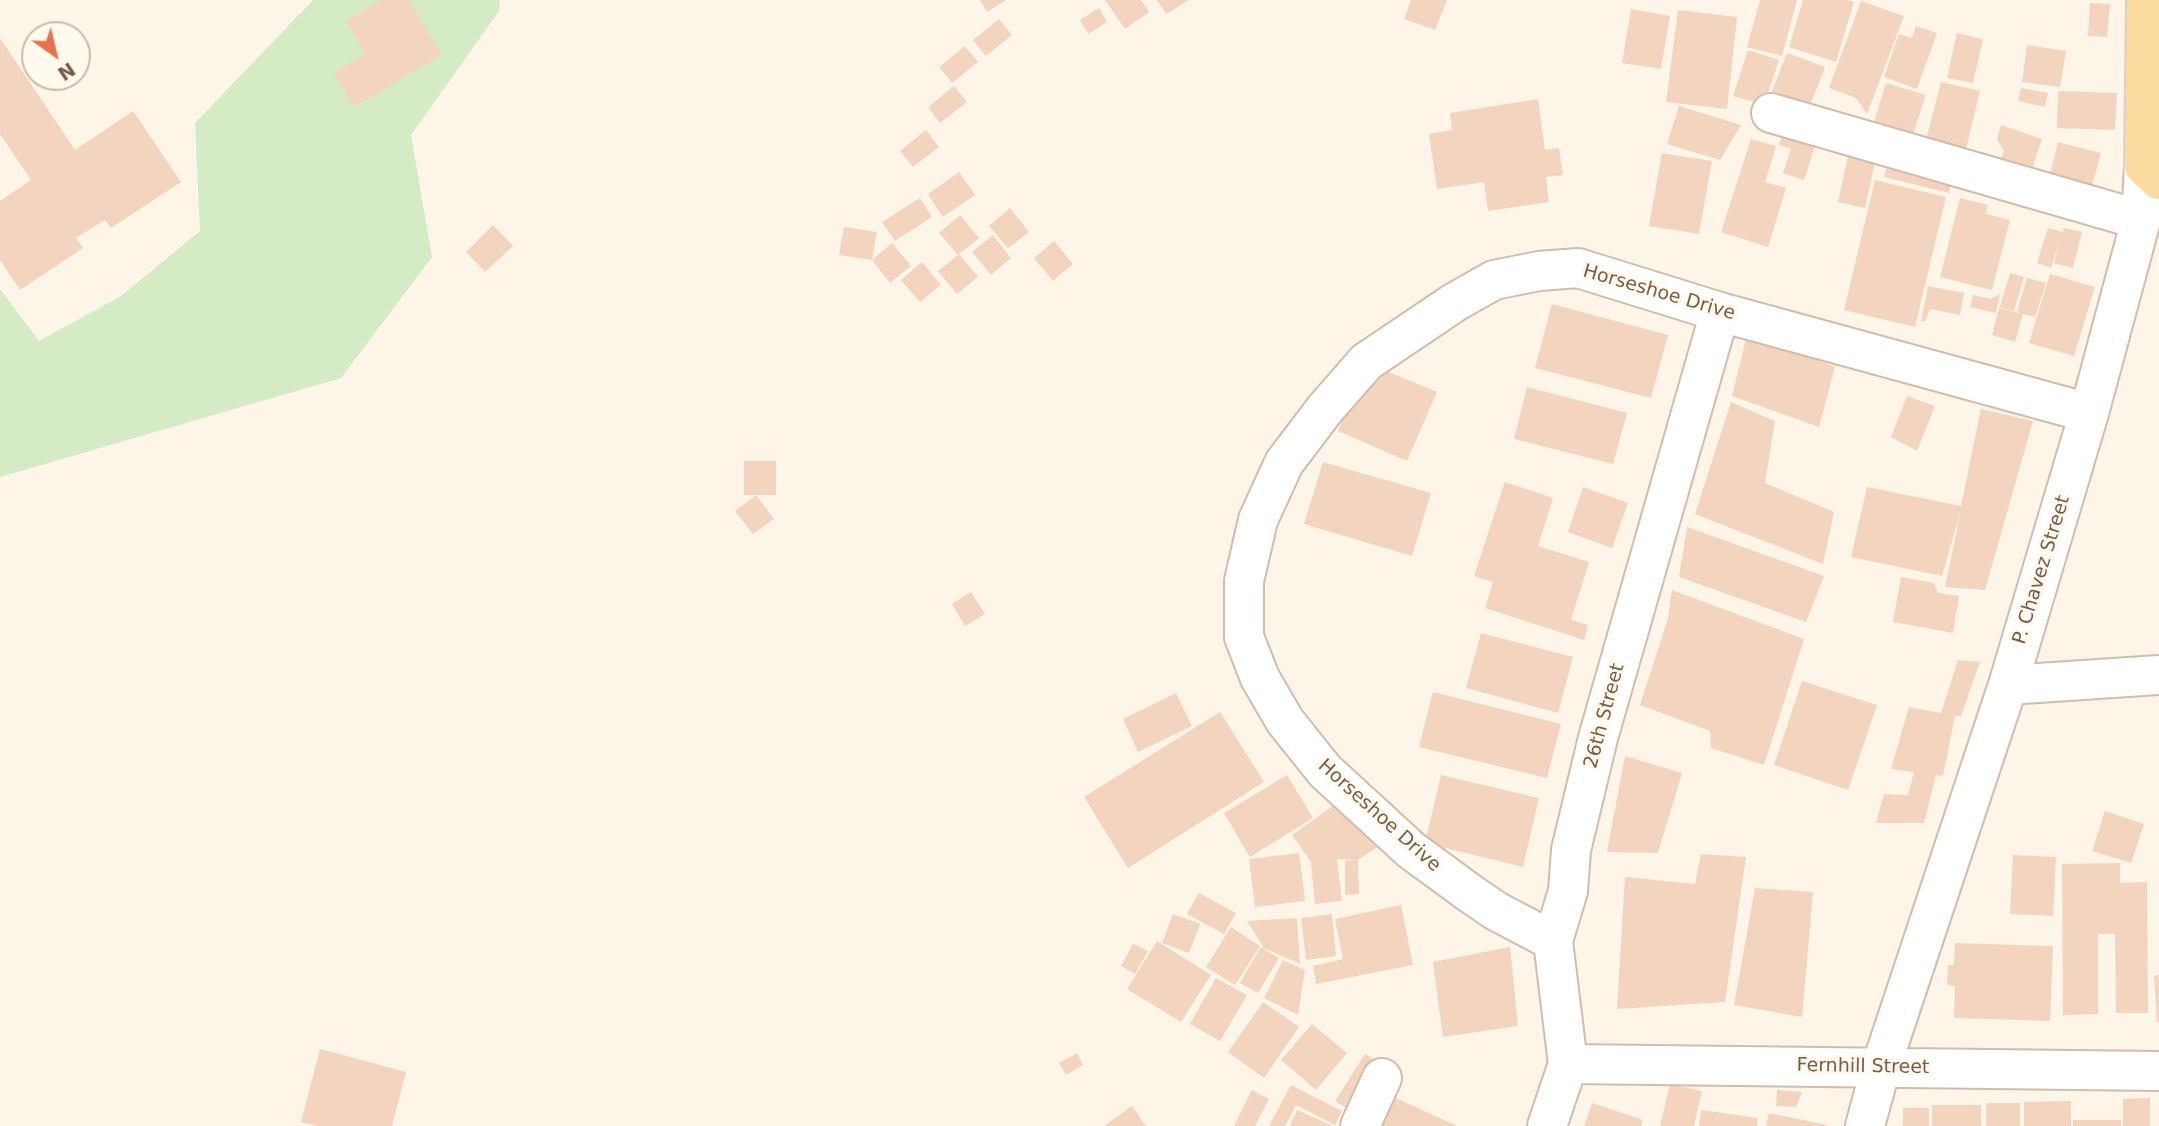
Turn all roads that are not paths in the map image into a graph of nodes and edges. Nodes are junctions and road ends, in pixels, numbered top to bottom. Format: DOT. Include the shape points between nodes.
graph roads {
  1 [pos="2146,0"];
  2 [pos="1772,113"];
  3 [pos="2152,173"];
  4 [pos="2141,220"];
  5 [pos="1720,312"];
  6 [pos="2089,413"];
  7 [pos="2159,675"];
  8 [pos="2008,685"];
  9 [pos="1553,941"];
  10 [pos="1568,1064"];
  11 [pos="1881,1067"];
  12 [pos="2159,1071"];
  13 [pos="1382,1078"];
  14 [pos="1360,1126"];
  15 [pos="1547,1126"];
  16 [pos="1865,1126"];
  1 -- 3 [label="main road, P. Chavez Street"];
  2 -- 4 [label="street"];
  3 -- 4 [label="street, P. Chavez Street"];
  4 -- 6 [label="street, P. Chavez Street"];
  5 -- 6 [label="street, Horseshoe Drive"];
  5 -- 9 [label="street, 26th Street" via="1598,738 1571,850 1568,891"];
  5 -- 9 [label="street, Horseshoe Drive" via="1578,268 1494,280 1366,362 1284,463 1258,520 1244,580 1244,637 1260,678 1285,721 1325,771 1411,850 1496,911"];
  6 -- 8 [label="street, P. Chavez Street"];
  7 -- 8 [label="street"];
  8 -- 11 [label="street, P. Chavez Street"];
  9 -- 10 [label="street, 26th Street"];
  10 -- 11 [label="street, Fernhill Street"];
  10 -- 15 [label="street, 26th Street"];
  11 -- 12 [label="street, Fernhill Street"];
  11 -- 16 [label="street, P. Chavez Street"];
  13 -- 14 [label="street"];
}
